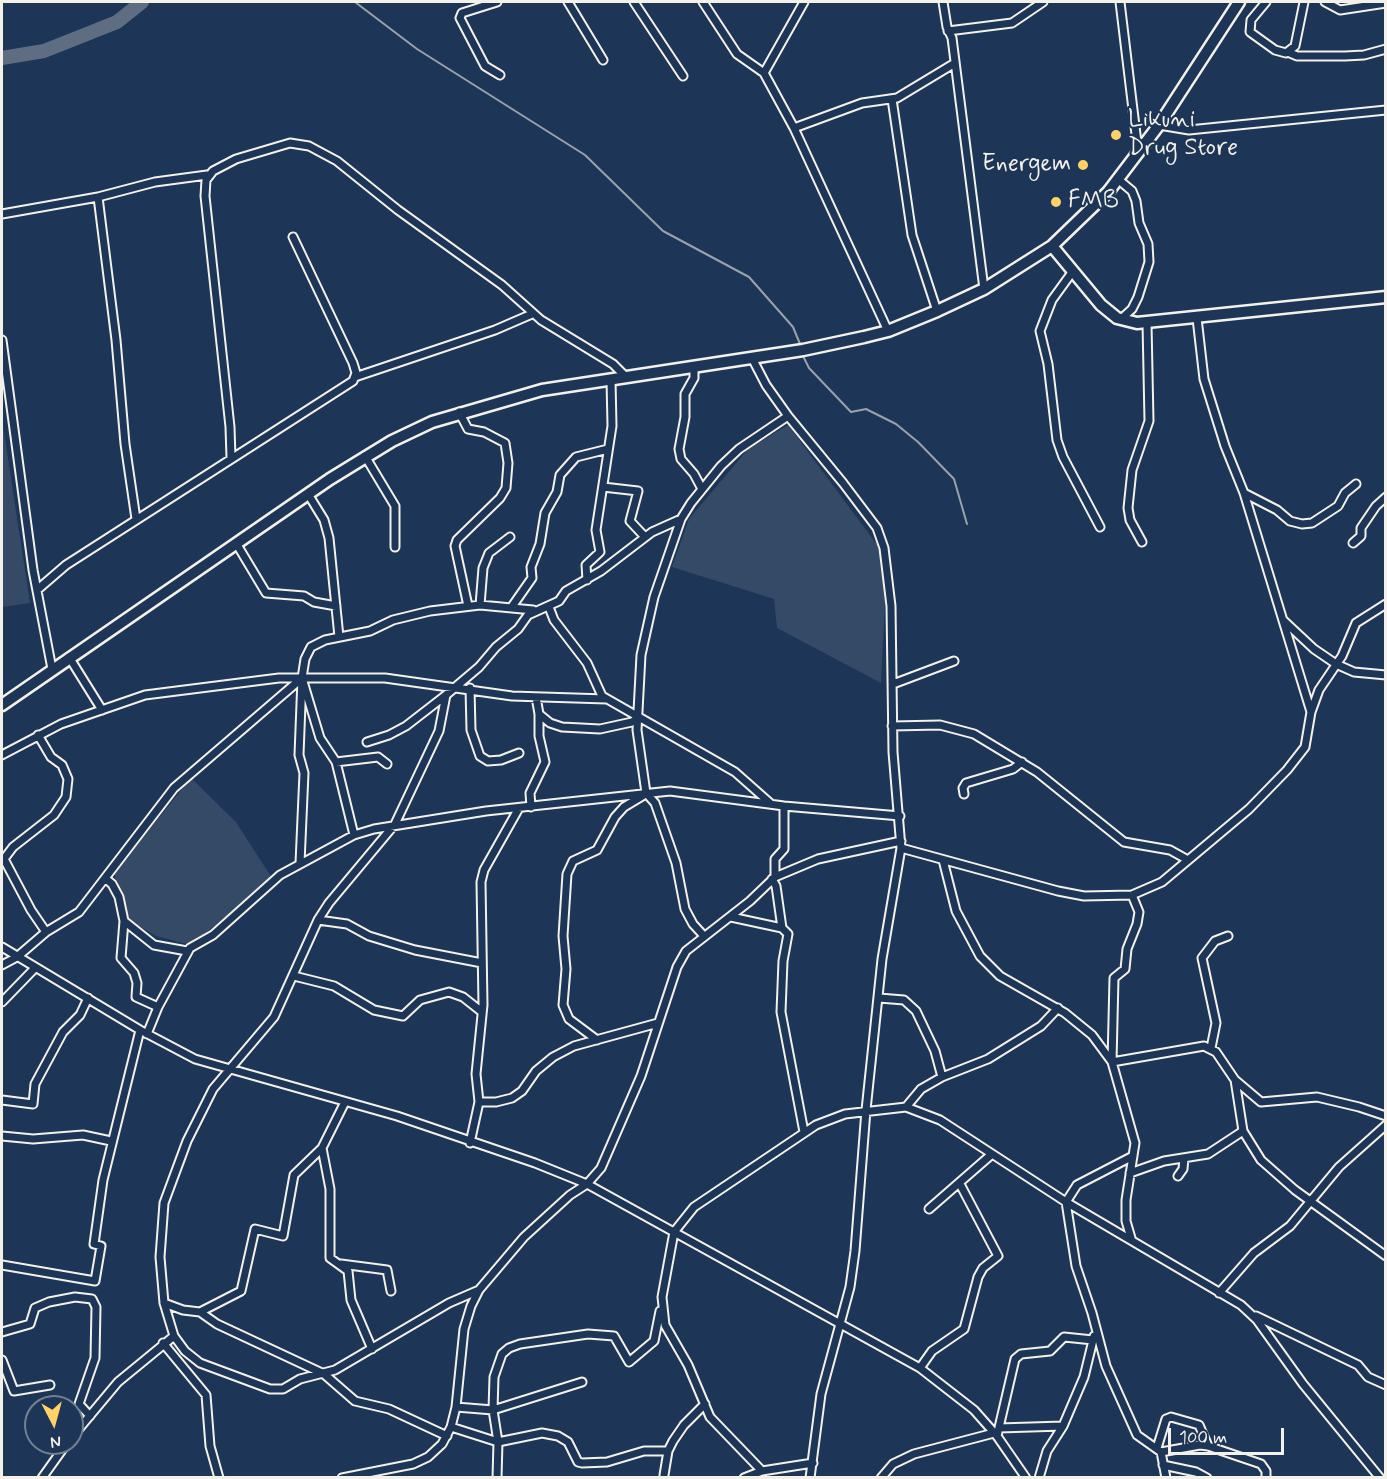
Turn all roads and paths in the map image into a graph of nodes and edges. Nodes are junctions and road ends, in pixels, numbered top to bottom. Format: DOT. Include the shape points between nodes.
graph roads {
  1 [pos="497,2"];
  2 [pos="568,2"];
  3 [pos="634,2"];
  4 [pos="703,2"];
  5 [pos="804,2"];
  6 [pos="944,2"];
  7 [pos="1043,2"];
  8 [pos="1120,2"];
  9 [pos="1239,2"];
  10 [pos="1266,2"];
  11 [pos="1304,2"];
  12 [pos="1325,2"];
  13 [pos="1337,2"];
  14 [pos="1386,3"];
  15 [pos="1340,10"];
  16 [pos="948,31"];
  17 [pos="1386,49"];
  18 [pos="1290,52"];
  19 [pos="603,60"];
  20 [pos="955,63"];
  21 [pos="765,73"];
  22 [pos="500,75"];
  23 [pos="683,76"];
  24 [pos="892,99"];
  25 [pos="1386,110"];
  26 [pos="1159,125"];
  27 [pos="794,128"];
  28 [pos="1139,155"];
  29 [pos="207,175"];
  30 [pos="1119,180"];
  31 [pos="98,197"];
  32 [pos="2,214"];
  33 [pos="293,237"];
  34 [pos="1052,246"];
  35 [pos="1073,271"];
  36 [pos="984,289"];
  37 [pos="1386,297"];
  38 [pos="938,311"];
  39 [pos="532,314"];
  40 [pos="1197,318"];
  41 [pos="1121,319"];
  42 [pos="1147,323"];
  43 [pos="888,331"];
  44 [pos="2,340"];
  45 [pos="752,358"];
  46 [pos="694,366"];
  47 [pos="355,376"];
  48 [pos="626,377"];
  49 [pos="611,380"];
  50 [pos="459,412"];
  51 [pos="788,416"];
  52 [pos="608,449"];
  53 [pos="365,456"];
  54 [pos="231,458"];
  55 [pos="1356,484"];
  56 [pos="603,486"];
  57 [pos="702,489"];
  58 [pos="1244,493"];
  59 [pos="308,494"];
  60 [pos="1386,497"];
  61 [pos="136,519"];
  62 [pos="681,519"];
  63 [pos="1100,527"];
  64 [pos="510,537"];
  65 [pos="645,537"];
  66 [pos="1142,542"];
  67 [pos="236,543"];
  68 [pos="1353,543"];
  69 [pos="395,547"];
  70 [pos="586,580"];
  71 [pos="37,590"];
  72 [pos="1386,603"];
  73 [pos="480,605"];
  74 [pos="336,606"];
  75 [pos="468,606"];
  76 [pos="549,607"];
  77 [pos="511,608"];
  78 [pos="536,610"];
  79 [pos="1282,620"];
  80 [pos="339,637"];
  81 [pos="69,657"];
  82 [pos="954,661"];
  83 [pos="1336,664"];
  84 [pos="52,669"];
  85 [pos="1386,675"];
  86 [pos="302,678"];
  87 [pos="892,684"];
  88 [pos="455,686"];
  89 [pos="470,688"];
  90 [pos="446,695"];
  91 [pos="536,697"];
  92 [pos="606,699"];
  93 [pos="2,705"];
  94 [pos="102,710"];
  95 [pos="1311,712"];
  96 [pos="539,714"];
  97 [pos="639,717"];
  98 [pos="892,726"];
  99 [pos="38,735"];
  100 [pos="366,742"];
  101 [pos="519,753"];
  102 [pos="2,755"];
  103 [pos="336,762"];
  104 [pos="1023,762"];
  105 [pos="387,764"];
  106 [pos="646,793"];
  107 [pos="964,794"];
  108 [pos="770,803"];
  109 [pos="784,806"];
  110 [pos="531,807"];
  111 [pos="519,808"];
  112 [pos="900,816"];
  113 [pos="395,824"];
  114 [pos="354,835"];
  115 [pos="901,845"];
  116 [pos="943,860"];
  117 [pos="1188,860"];
  118 [pos="300,863"];
  119 [pos="774,878"];
  120 [pos="106,879"];
  121 [pos="1132,895"];
  122 [pos="731,917"];
  123 [pos="318,920"];
  124 [pos="124,921"];
  125 [pos="782,928"];
  126 [pos="46,932"];
  127 [pos="704,936"];
  128 [pos="1228,936"];
  129 [pos="2,947"];
  130 [pos="187,951"];
  131 [pos="17,957"];
  132 [pos="482,963"];
  133 [pos="2,965"];
  134 [pos="35,968"];
  135 [pos="294,976"];
  136 [pos="88,998"];
  137 [pos="879,998"];
  138 [pos="2,1002"];
  139 [pos="158,1007"];
  140 [pos="1058,1008"];
  141 [pos="482,1012"];
  142 [pos="658,1023"];
  143 [pos="140,1030"];
  144 [pos="147,1034"];
  145 [pos="597,1040"];
  146 [pos="1211,1048"];
  147 [pos="1112,1062"];
  148 [pos="232,1070"];
  149 [pos="942,1077"];
  150 [pos="1235,1080"];
  151 [pos="2,1100"];
  152 [pos="345,1102"];
  153 [pos="479,1102"];
  154 [pos="906,1107"];
  155 [pos="866,1110"];
  156 [pos="1386,1116"];
  157 [pos="1386,1125"];
  158 [pos="1243,1131"];
  159 [pos="804,1132"];
  160 [pos="2,1136"];
  161 [pos="111,1141"];
  162 [pos="470,1143"];
  163 [pos="322,1148"];
  164 [pos="992,1154"];
  165 [pos="1134,1155"];
  166 [pos="1184,1158"];
  167 [pos="1130,1173"];
  168 [pos="1178,1176"];
  169 [pos="587,1184"];
  170 [pos="960,1184"];
  171 [pos="1066,1202"];
  172 [pos="1312,1202"];
  173 [pos="929,1209"];
  174 [pos="674,1232"];
  175 [pos="1131,1238"];
  176 [pos="1386,1256"];
  177 [pos="2,1264"];
  178 [pos="341,1264"];
  179 [pos="480,1290"];
  180 [pos="391,1291"];
  181 [pos="1219,1293"];
  182 [pos="662,1296"];
  183 [pos="164,1303"];
  184 [pos="200,1312"];
  185 [pos="1251,1314"];
  186 [pos="840,1324"];
  187 [pos="1095,1324"];
  188 [pos="2,1332"];
  189 [pos="174,1336"];
  190 [pos="1093,1340"];
  191 [pos="163,1343"];
  192 [pos="372,1349"];
  193 [pos="2,1360"];
  194 [pos="920,1368"];
  195 [pos="324,1374"];
  196 [pos="582,1382"];
  197 [pos="50,1385"];
  198 [pos="1386,1385"];
  199 [pos="705,1404"];
  200 [pos="456,1407"];
  201 [pos="493,1410"];
  202 [pos="90,1416"];
  203 [pos="84,1423"];
  204 [pos="1063,1426"];
  205 [pos="451,1427"];
  206 [pos="997,1432"];
  207 [pos="447,1436"];
  208 [pos="498,1442"];
  209 [pos="1208,1446"];
  210 [pos="1159,1450"];
  211 [pos="668,1451"];
  212 [pos="58,1455"];
  213 [pos="813,1463"];
  214 [pos="1163,1465"];
  215 [pos="402,1468"];
  216 [pos="762,1471"];
  217 [pos="664,1475"];
  218 [pos="499,1476"];
  219 [pos="42,1478"];
  220 [pos="219,1478"];
  221 [pos="342,1478"];
  222 [pos="399,1478"];
  223 [pos="744,1478"];
  224 [pos="810,1478"];
  225 [pos="881,1478"];
  226 [pos="1026,1478"];
  227 [pos="1039,1478"];
  228 [pos="1166,1478"];
  229 [pos="1207,1478"];
  230 [pos="1266,1478"];
  231 [pos="1380,1478"];
  1 -- 22 [label="street" via="460,18 485,66"];
  2 -- 19 [label="street"];
  3 -- 23 [label="street"];
  4 -- 21 [label="street" via="737,54"];
  5 -- 21 [label="street"];
  6 -- 16 [label="street"];
  7 -- 16 [label="street" via="1012,22"];
  8 -- 28 [label="street"];
  9 -- 26 [label="main road"];
  10 -- 18 [label="street" via="1251,20 1250,32 1275,50"];
  11 -- 18 [label="street" via="1295,46"];
  12 -- 15 [label="street"];
  13 -- 15 [label="street"];
  14 -- 15 [label="street"];
  16 -- 20 [label="street"];
  17 -- 18 [label="street" via="1345,56 1297,56"];
  20 -- 24 [label="street"];
  20 -- 36 [label="street"];
  21 -- 27 [label="street"];
  24 -- 27 [label="street" via="862,104"];
  24 -- 38 [label="street" via="912,235"];
  25 -- 26 [label="street" via="1189,130"];
  26 -- 28 [label="main road"];
  27 -- 43 [label="street"];
  28 -- 30 [label="main road"];
  29 -- 31 [label="street" via="155,182"];
  29 -- 39 [label="street" via="236,159 277,146 309,146 337,161 482,269"];
  29 -- 54 [label="street" via="205,196"];
  30 -- 34 [label="main road"];
  30 -- 41 [label="street" via="1132,191 1136,201 1149,262 1132,309"];
  31 -- 32 [label="street"];
  31 -- 61 [label="street"];
  33 -- 47 [label="street" via="353,363"];
  34 -- 35 [label="main road"];
  34 -- 36 [label="main road"];
  35 -- 41 [label="main road" via="1101,306"];
  35 -- 63 [label="street" via="1052,300 1040,331 1063,457"];
  36 -- 38 [label="main road"];
  37 -- 40 [label="main road"];
  38 -- 43 [label="main road"];
  39 -- 47 [label="street"];
  39 -- 48 [label="street" via="613,364"];
  40 -- 42 [label="main road"];
  40 -- 58 [label="street" via="1204,379"];
  41 -- 42 [label="main road"];
  42 -- 66 [label="street" via="1149,421 1132,470 1128,508"];
  43 -- 45 [label="main road"];
  44 -- 71 [label="street"];
  45 -- 46 [label="main road"];
  45 -- 51 [label="street"];
  46 -- 48 [label="main road"];
  46 -- 57 [label="street" via="694,378 685,394 679,449 681,459"];
  47 -- 54 [label="street" via="350,383"];
  48 -- 49 [label="main road"];
  49 -- 50 [label="main road" via="542,390"];
  49 -- 52 [label="street" via="613,408"];
  50 -- 53 [label="main road"];
  50 -- 75 [label="street" via="468,429 505,443 508,463 506,488 500,498 457,540"];
  51 -- 57 [label="street" via="739,449"];
  51 -- 87 [label="street" via="877,528 888,568"];
  52 -- 56 [label="street"];
  52 -- 77 [label="street" via="576,457 560,475 557,492 545,513 531,567 532,578"];
  53 -- 59 [label="main road"];
  53 -- 69 [label="street" via="395,506"];
  54 -- 61 [label="street"];
  55 -- 58 [label="street" via="1338,506 1312,523 1302,524 1290,521"];
  56 -- 65 [label="street" via="638,491 630,521"];
  56 -- 70 [label="street" via="596,530 600,552 586,565"];
  57 -- 62 [label="street"];
  58 -- 79 [label="street"];
  59 -- 67 [label="main road"];
  59 -- 74 [label="street" via="324,520 329,538"];
  60 -- 68 [label="street"];
  61 -- 71 [label="street" via="66,565"];
  62 -- 65 [label="street"];
  62 -- 97 [label="street" via="654,597 641,655"];
  64 -- 73 [label="street" via="489,552 483,568"];
  65 -- 70 [label="street"];
  67 -- 74 [label="street" via="266,593 304,596"];
  67 -- 81 [label="main road"];
  70 -- 76 [label="street"];
  71 -- 84 [label="street"];
  72 -- 83 [label="street" via="1356,623"];
  73 -- 75 [label="street"];
  73 -- 77 [label="street"];
  74 -- 80 [label="street"];
  75 -- 80 [label="street" via="420,613 370,631"];
  76 -- 78 [label="street"];
  76 -- 92 [label="street"];
  77 -- 78 [label="street"];
  78 -- 88 [label="street"];
  79 -- 83 [label="street"];
  79 -- 95 [label="street"];
  80 -- 86 [label="street" via="311,647"];
  81 -- 84 [label="main road"];
  81 -- 94 [label="street"];
  82 -- 87 [label="street"];
  83 -- 85 [label="street" via="1354,672"];
  83 -- 95 [label="street" via="1319,690"];
  84 -- 93 [label="main road"];
  86 -- 88 [label="street" via="385,678"];
  86 -- 94 [label="street" via="158,692"];
  86 -- 103 [label="street" via="320,738"];
  86 -- 118 [label="street" via="299,755 304,773"];
  86 -- 120 [label="street" via="174,788"];
  87 -- 98 [label="street"];
  88 -- 89 [label="street"];
  88 -- 90 [label="street"];
  89 -- 91 [label="street"];
  89 -- 101 [label="street" via="471,730 480,756 488,761"];
  90 -- 100 [label="street" via="406,726"];
  90 -- 113 [label="street" via="439,731"];
  91 -- 92 [label="street"];
  91 -- 96 [label="street"];
  92 -- 97 [label="street"];
  94 -- 99 [label="street"];
  95 -- 117 [label="street" via="1308,738 1300,756 1250,809"];
  96 -- 97 [label="street" via="562,728 590,730 618,726"];
  96 -- 110 [label="street" via="545,762 530,793"];
  97 -- 106 [label="street" via="637,730"];
  97 -- 108 [label="street" via="735,772"];
  98 -- 104 [label="street" via="956,728"];
  98 -- 112 [label="street"];
  99 -- 102 [label="street"];
  99 -- 126 [label="street" via="51,757 62,765 68,779 66,797 54,815 13,847 4,859"];
  103 -- 105 [label="street" via="378,757"];
  103 -- 114 [label="street"];
  104 -- 107 [label="street" via="1013,769 966,783"];
  104 -- 117 [label="street" via="1124,842 1170,850"];
  106 -- 108 [label="street" via="670,791"];
  106 -- 110 [label="street"];
  106 -- 127 [label="street" via="655,803 673,854 685,909"];
  106 -- 145 [label="street" via="624,807 597,850 573,861 567,874 563,1005 569,1019"];
  108 -- 109 [label="street"];
  109 -- 112 [label="street"];
  109 -- 119 [label="street" via="784,849 775,859"];
  110 -- 111 [label="street"];
  111 -- 113 [label="street"];
  111 -- 132 [label="street" via="484,870"];
  112 -- 115 [label="street"];
  113 -- 114 [label="street"];
  113 -- 123 [label="street"];
  114 -- 118 [label="street"];
  115 -- 116 [label="street"];
  115 -- 119 [label="street" via="818,860"];
  115 -- 137 [label="street"];
  116 -- 121 [label="street" via="1084,896"];
  116 -- 140 [label="street" via="956,911 980,956 1000,976"];
  117 -- 121 [label="street" via="1149,889"];
  118 -- 130 [label="street" via="280,875 213,935"];
  119 -- 122 [label="street"];
  119 -- 125 [label="street"];
  120 -- 124 [label="street" via="119,897"];
  120 -- 126 [label="street" via="79,912"];
  121 -- 147 [label="street" via="1139,912 1125,969 1114,978"];
  122 -- 125 [label="street"];
  122 -- 127 [label="street"];
  123 -- 132 [label="street" via="347,924 369,936 416,950"];
  123 -- 135 [label="street"];
  124 -- 130 [label="street" via="154,945"];
  124 -- 139 [label="street" via="121,958 135,973 136,997"];
  125 -- 159 [label="street" via="788,934 781,1012"];
  126 -- 131 [label="street"];
  127 -- 142 [label="street" via="681,959"];
  128 -- 146 [label="street" via="1215,941 1202,958 1216,1023"];
  129 -- 131 [label="street"];
  130 -- 139 [label="street"];
  131 -- 133 [label="street"];
  131 -- 134 [label="street"];
  132 -- 141 [label="street"];
  134 -- 136 [label="street"];
  134 -- 138 [label="street"];
  135 -- 141 [label="street" via="334,986 374,1010 406,1015 420,1000 449,992"];
  135 -- 148 [label="street" via="274,1017"];
  136 -- 143 [label="street"];
  136 -- 151 [label="street" via="80,1015 63,1032 35,1084 33,1104"];
  137 -- 149 [label="street" via="904,1000 916,1011 935,1051"];
  137 -- 155 [label="street"];
  139 -- 144 [label="street"];
  140 -- 147 [label="street" via="1092,1035"];
  140 -- 149 [label="street" via="1041,1026 988,1059"];
  141 -- 153 [label="street" via="476,1074"];
  142 -- 145 [label="street"];
  142 -- 169 [label="street" via="619,1130 601,1168"];
  143 -- 144 [label="street"];
  143 -- 161 [label="street"];
  144 -- 148 [label="street" via="195,1059"];
  145 -- 153 [label="street" via="553,1057 512,1098"];
  146 -- 147 [label="street" via="1196,1046"];
  146 -- 150 [label="street"];
  147 -- 165 [label="street" via="1133,1132"];
  148 -- 152 [label="street"];
  148 -- 183 [label="street" via="213,1089 187,1141 164,1203 159,1239"];
  149 -- 154 [label="street" via="921,1089"];
  150 -- 156 [label="street" via="1261,1102 1317,1097"];
  150 -- 158 [label="street"];
  152 -- 162 [label="street"];
  152 -- 163 [label="street"];
  153 -- 162 [label="street"];
  154 -- 155 [label="street"];
  154 -- 164 [label="street" via="940,1120"];
  155 -- 159 [label="street" via="830,1118"];
  155 -- 186 [label="street" via="856,1243"];
  157 -- 172 [label="street" via="1339,1167"];
  158 -- 166 [label="street" via="1208,1154"];
  158 -- 172 [label="street" via="1269,1169"];
  159 -- 174 [label="street" via="694,1207"];
  160 -- 161 [label="street" via="33,1139 83,1135"];
  161 -- 177 [label="street" via="94,1244 100,1246 95,1281"];
  162 -- 169 [label="street"];
  163 -- 178 [label="street" via="330,1189 330,1258"];
  163 -- 184 [label="street" via="294,1175 283,1236 255,1229 241,1291"];
  164 -- 170 [label="street"];
  164 -- 171 [label="street"];
  165 -- 167 [label="street"];
  165 -- 171 [label="street" via="1077,1185"];
  166 -- 167 [label="street"];
  166 -- 168 [label="street"];
  167 -- 175 [label="street" via="1126,1221"];
  169 -- 174 [label="street"];
  169 -- 179 [label="street" via="524,1237"];
  170 -- 173 [label="street"];
  170 -- 194 [label="street" via="998,1256 978,1277 964,1329 932,1351"];
  171 -- 175 [label="street"];
  171 -- 187 [label="street" via="1076,1266"];
  172 -- 176 [label="street"];
  172 -- 181 [label="street" via="1290,1226 1254,1253"];
  174 -- 182 [label="street"];
  174 -- 186 [label="street"];
  175 -- 181 [label="street"];
  178 -- 180 [label="street" via="387,1270"];
  178 -- 192 [label="street" via="348,1271 351,1300"];
  179 -- 192 [label="street" via="449,1303"];
  179 -- 200 [label="street" via="464,1329"];
  181 -- 185 [label="street"];
  182 -- 199 [label="street" via="665,1325"];
  182 -- 201 [label="street" via="654,1341 629,1362 614,1336 588,1334 509,1348 496,1365"];
  183 -- 184 [label="street"];
  183 -- 189 [label="street"];
  184 -- 195 [label="street" via="217,1324"];
  185 -- 198 [label="street" via="1358,1365 1368,1377"];
  185 -- 231 [label="street"];
  186 -- 194 [label="street"];
  186 -- 213 [label="street" via="821,1394"];
  187 -- 190 [label="street"];
  187 -- 210 [label="street" via="1106,1366 1130,1422 1137,1435"];
  188 -- 202 [label="street" via="30,1324 35,1308 49,1302 75,1297 92,1299 96,1307 95,1358 79,1404"];
  189 -- 191 [label="street"];
  189 -- 195 [label="street" via="200,1363 270,1389 283,1389 300,1379"];
  190 -- 204 [label="street" via="1084,1377"];
  190 -- 206 [label="street" via="1064,1337 1050,1351 1021,1354 1015,1359"];
  191 -- 202 [label="street" via="118,1382"];
  191 -- 220 [label="street" via="206,1395 210,1446"];
  192 -- 195 [label="street"];
  193 -- 197 [label="street" via="14,1391"];
  194 -- 206 [label="street"];
  195 -- 207 [label="street" via="356,1401 389,1409"];
  196 -- 201 [label="street"];
  199 -- 211 [label="street" via="684,1425"];
  199 -- 216 [label="street" via="710,1416"];
  200 -- 201 [label="street"];
  200 -- 205 [label="street"];
  201 -- 208 [label="street"];
  202 -- 203 [label="street"];
  204 -- 206 [label="street"];
  204 -- 227 [label="street" via="1047,1451"];
  205 -- 207 [label="street"];
  205 -- 208 [label="street"];
  206 -- 225 [label="street" via="914,1454 893,1464"];
  206 -- 226 [label="street"];
  207 -- 215 [label="street" via="428,1457"];
  208 -- 211 [label="street" via="542,1433 558,1436 568,1442 582,1463 607,1462 644,1450"];
  208 -- 218 [label="street"];
  209 -- 210 [label="street"];
  209 -- 210 [label="street" via="1199,1425 1172,1417 1166,1419"];
  209 -- 230 [label="street" via="1261,1464"];
  210 -- 214 [label="street"];
  211 -- 217 [label="street"];
  212 -- 219 [label="street"];
  213 -- 216 [label="street"];
  213 -- 224 [label="street"];
  214 -- 228 [label="street"];
  214 -- 229 [label="street"];
  215 -- 221 [label="street"];
  215 -- 222 [label="street"];
  216 -- 223 [label="street"];
}
